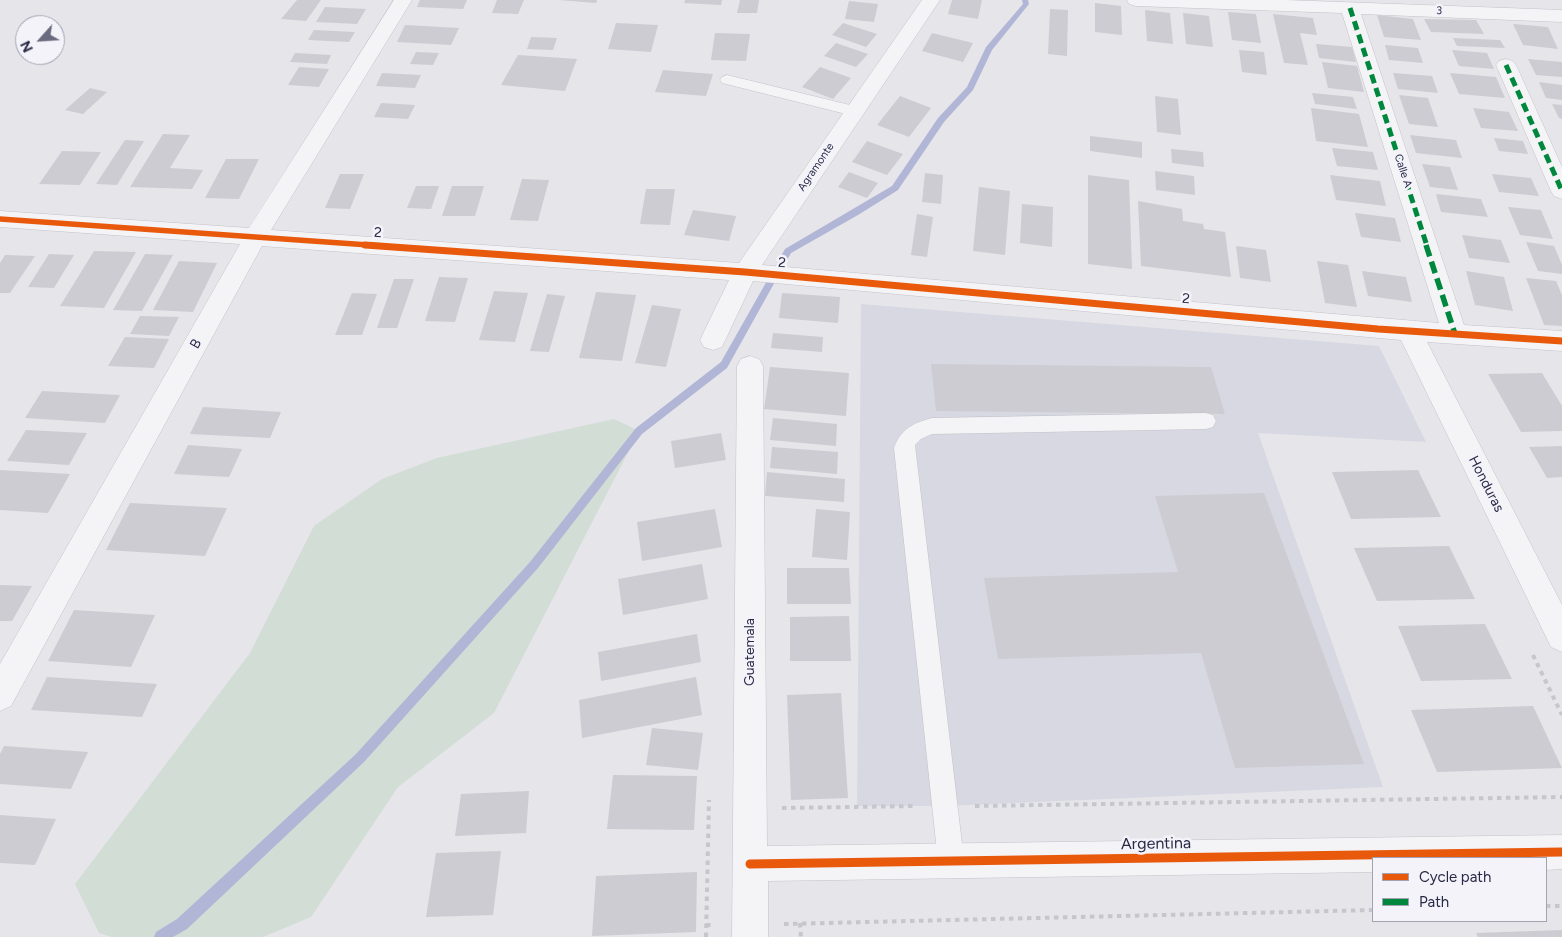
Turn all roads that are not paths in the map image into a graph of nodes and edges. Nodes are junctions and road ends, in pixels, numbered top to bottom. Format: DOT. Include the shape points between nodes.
graph roads {
  1 [pos="403,0"];
  2 [pos="931,0"];
  3 [pos="1136,0"];
  4 [pos="1350,8"];
  5 [pos="1562,16"];
  6 [pos="1506,65"];
  7 [pos="727,80"];
  8 [pos="854,112"];
  9 [pos="1562,191"];
  10 [pos="0,219"];
  11 [pos="256,236"];
  12 [pos="744,272"];
  13 [pos="1409,331"];
  14 [pos="1455,334"];
  15 [pos="713,340"];
  16 [pos="1562,341"];
  17 [pos="750,366"];
  18 [pos="1206,421"];
  19 [pos="1562,637"];
  20 [pos="0,695"];
  21 [pos="1562,852"];
  22 [pos="951,861"];
  23 [pos="750,864"];
  24 [pos="750,931"];
  1 -- 11 [label="street, B"];
  2 -- 8 [label="street, Agramonte"];
  3 -- 4 [label="street, 3"];
  4 -- 5 [label="street, 3"];
  4 -- 14 [label="street, Calle A"];
  6 -- 9 [label="street"];
  7 -- 8 [label="lane"];
  8 -- 12 [label="street, Agramonte"];
  10 -- 11 [label="street, 2"];
  11 -- 12 [label="street, 2"];
  11 -- 20 [label="street, B"];
  12 -- 13 [label="street, 2"];
  12 -- 15 [label="street, Agramonte"];
  13 -- 14 [label="street, 2"];
  13 -- 19 [label="street, Honduras"];
  14 -- 16 [label="street, 2"];
  17 -- 23 [label="street, Guatemala"];
  18 -- 22 [label="lane" via="932,426 906,439 904,448"];
  21 -- 22 [label="street, Argentina"];
  22 -- 23 [label="street, Argentina"];
  23 -- 24 [label="street, Guatemala"];
}
